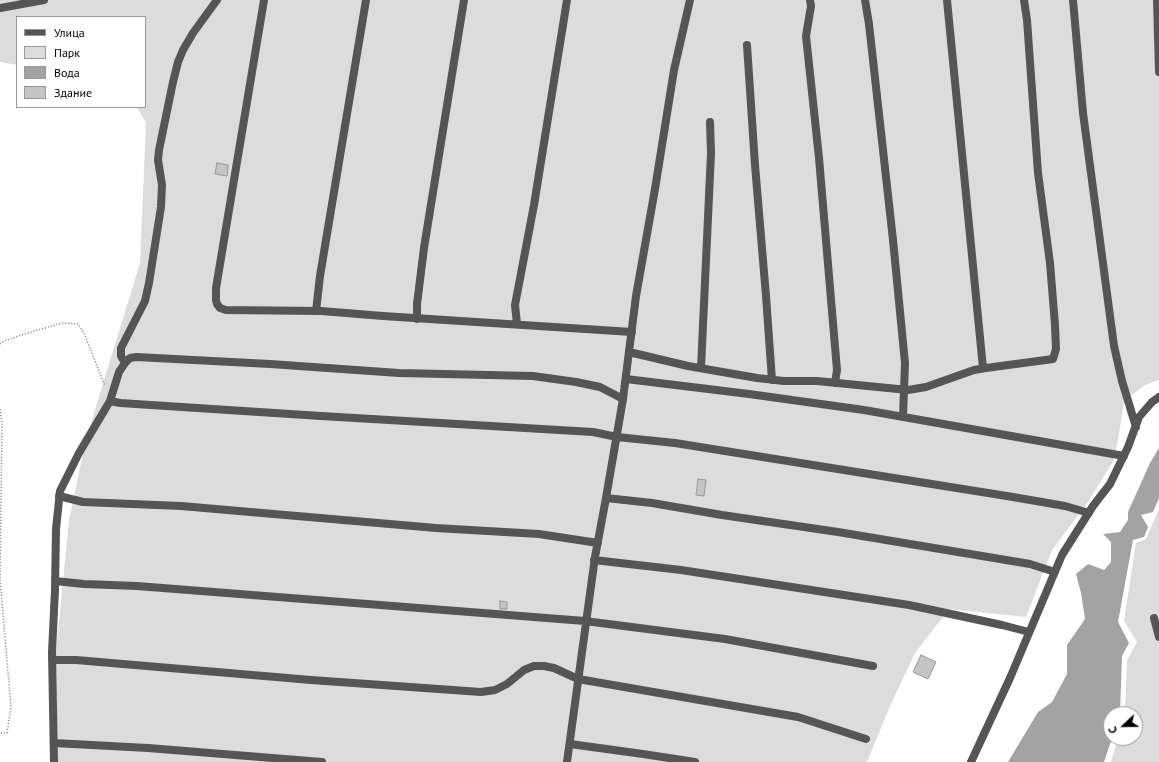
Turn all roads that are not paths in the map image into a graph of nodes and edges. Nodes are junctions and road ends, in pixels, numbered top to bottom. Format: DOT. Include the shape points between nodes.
graph roads {
  1 [pos="44,0"];
  2 [pos="217,0"];
  3 [pos="264,0"];
  4 [pos="366,0"];
  5 [pos="464,0"];
  6 [pos="567,0"];
  7 [pos="690,0"];
  8 [pos="810,0"];
  9 [pos="865,0"];
  10 [pos="947,0"];
  11 [pos="1024,0"];
  12 [pos="1073,0"];
  13 [pos="1157,0"];
  14 [pos="0,8"];
  15 [pos="747,45"];
  16 [pos="1159,72"];
  17 [pos="710,122"];
  18 [pos="316,311"];
  19 [pos="417,318"];
  20 [pos="517,324"];
  21 [pos="632,332"];
  22 [pos="629,352"];
  23 [pos="125,363"];
  24 [pos="701,368"];
  25 [pos="983,368"];
  26 [pos="626,379"];
  27 [pos="772,380"];
  28 [pos="835,383"];
  29 [pos="903,389"];
  30 [pos="1159,397"];
  31 [pos="623,399"];
  32 [pos="110,401"];
  33 [pos="903,416"];
  34 [pos="1136,427"];
  35 [pos="617,437"];
  36 [pos="1124,456"];
  37 [pos="59,496"];
  38 [pos="606,498"];
  39 [pos="1089,513"];
  40 [pos="598,543"];
  41 [pos="594,560"];
  42 [pos="1055,572"];
  43 [pos="55,580"];
  44 [pos="1154,618"];
  45 [pos="586,621"];
  46 [pos="1029,632"];
  47 [pos="1159,637"];
  48 [pos="52,660"];
  49 [pos="873,666"];
  50 [pos="578,679"];
  51 [pos="866,739"];
  52 [pos="54,743"];
  53 [pos="570,744"];
  54 [pos="54,762"];
  55 [pos="322,762"];
  56 [pos="567,762"];
  57 [pos="695,762"];
  58 [pos="971,762"];
  1 -- 14 [label="street"];
  2 -- 23 [label="street" via="193,33 178,62 159,150 161,207 149,283 145,301 122,348 121,356"];
  3 -- 18 [label="street" via="216,300 220,308 226,310"];
  4 -- 18 [label="street"];
  5 -- 19 [label="street" via="424,248"];
  6 -- 20 [label="street" via="515,305"];
  7 -- 21 [label="street" via="674,70"];
  8 -- 28 [label="street" via="806,36 837,370"];
  9 -- 29 [label="street" via="893,240 905,363"];
  10 -- 25 [label="street"];
  11 -- 25 [label="street" via="1056,349 1054,359"];
  12 -- 34 [label="street" via="1083,113 1114,346"];
  13 -- 16 [label="street"];
  15 -- 27 [label="street"];
  17 -- 24 [label="street" via="711,153"];
  18 -- 19 [label="street"];
  19 -- 20 [label="street"];
  20 -- 21 [label="street"];
  21 -- 22 [label="street"];
  22 -- 24 [label="street"];
  22 -- 26 [label="street"];
  23 -- 31 [label="street" via="136,357 399,373 533,376 600,388"];
  23 -- 32 [label="street" via="119,372"];
  24 -- 27 [label="street"];
  25 -- 29 [label="street" via="926,387"];
  26 -- 31 [label="street"];
  26 -- 33 [label="street"];
  27 -- 28 [label="street"];
  28 -- 29 [label="street"];
  29 -- 33 [label="street"];
  30 -- 34 [label="street" via="1144,410"];
  31 -- 35 [label="street"];
  32 -- 35 [label="street" via="569,430"];
  32 -- 37 [label="street" via="79,452"];
  33 -- 36 [label="street"];
  34 -- 36 [label="street"];
  35 -- 38 [label="street"];
  35 -- 39 [label="street" via="675,443 865,473 1065,506"];
  36 -- 39 [label="street" via="1110,484"];
  37 -- 40 [label="street" via="83,502 181,506 436,528 539,534"];
  37 -- 43 [label="street"];
  38 -- 40 [label="street"];
  38 -- 42 [label="street" via="846,533 1030,564"];
  39 -- 42 [label="street" via="1062,555"];
  40 -- 41 [label="street"];
  41 -- 45 [label="street"];
  41 -- 46 [label="street" via="681,570 909,605"];
  42 -- 46 [label="street"];
  43 -- 45 [label="street"];
  43 -- 48 [label="street"];
  44 -- 47 [label="street"];
  45 -- 49 [label="street" via="724,639"];
  45 -- 50 [label="street"];
  46 -- 58 [label="street"];
  48 -- 50 [label="street" via="481,692 495,690 534,666 554,668"];
  48 -- 52 [label="street"];
  50 -- 51 [label="street" via="798,718"];
  50 -- 53 [label="street"];
  52 -- 54 [label="street"];
  52 -- 55 [label="street"];
  53 -- 56 [label="street"];
  53 -- 57 [label="street"];
}
